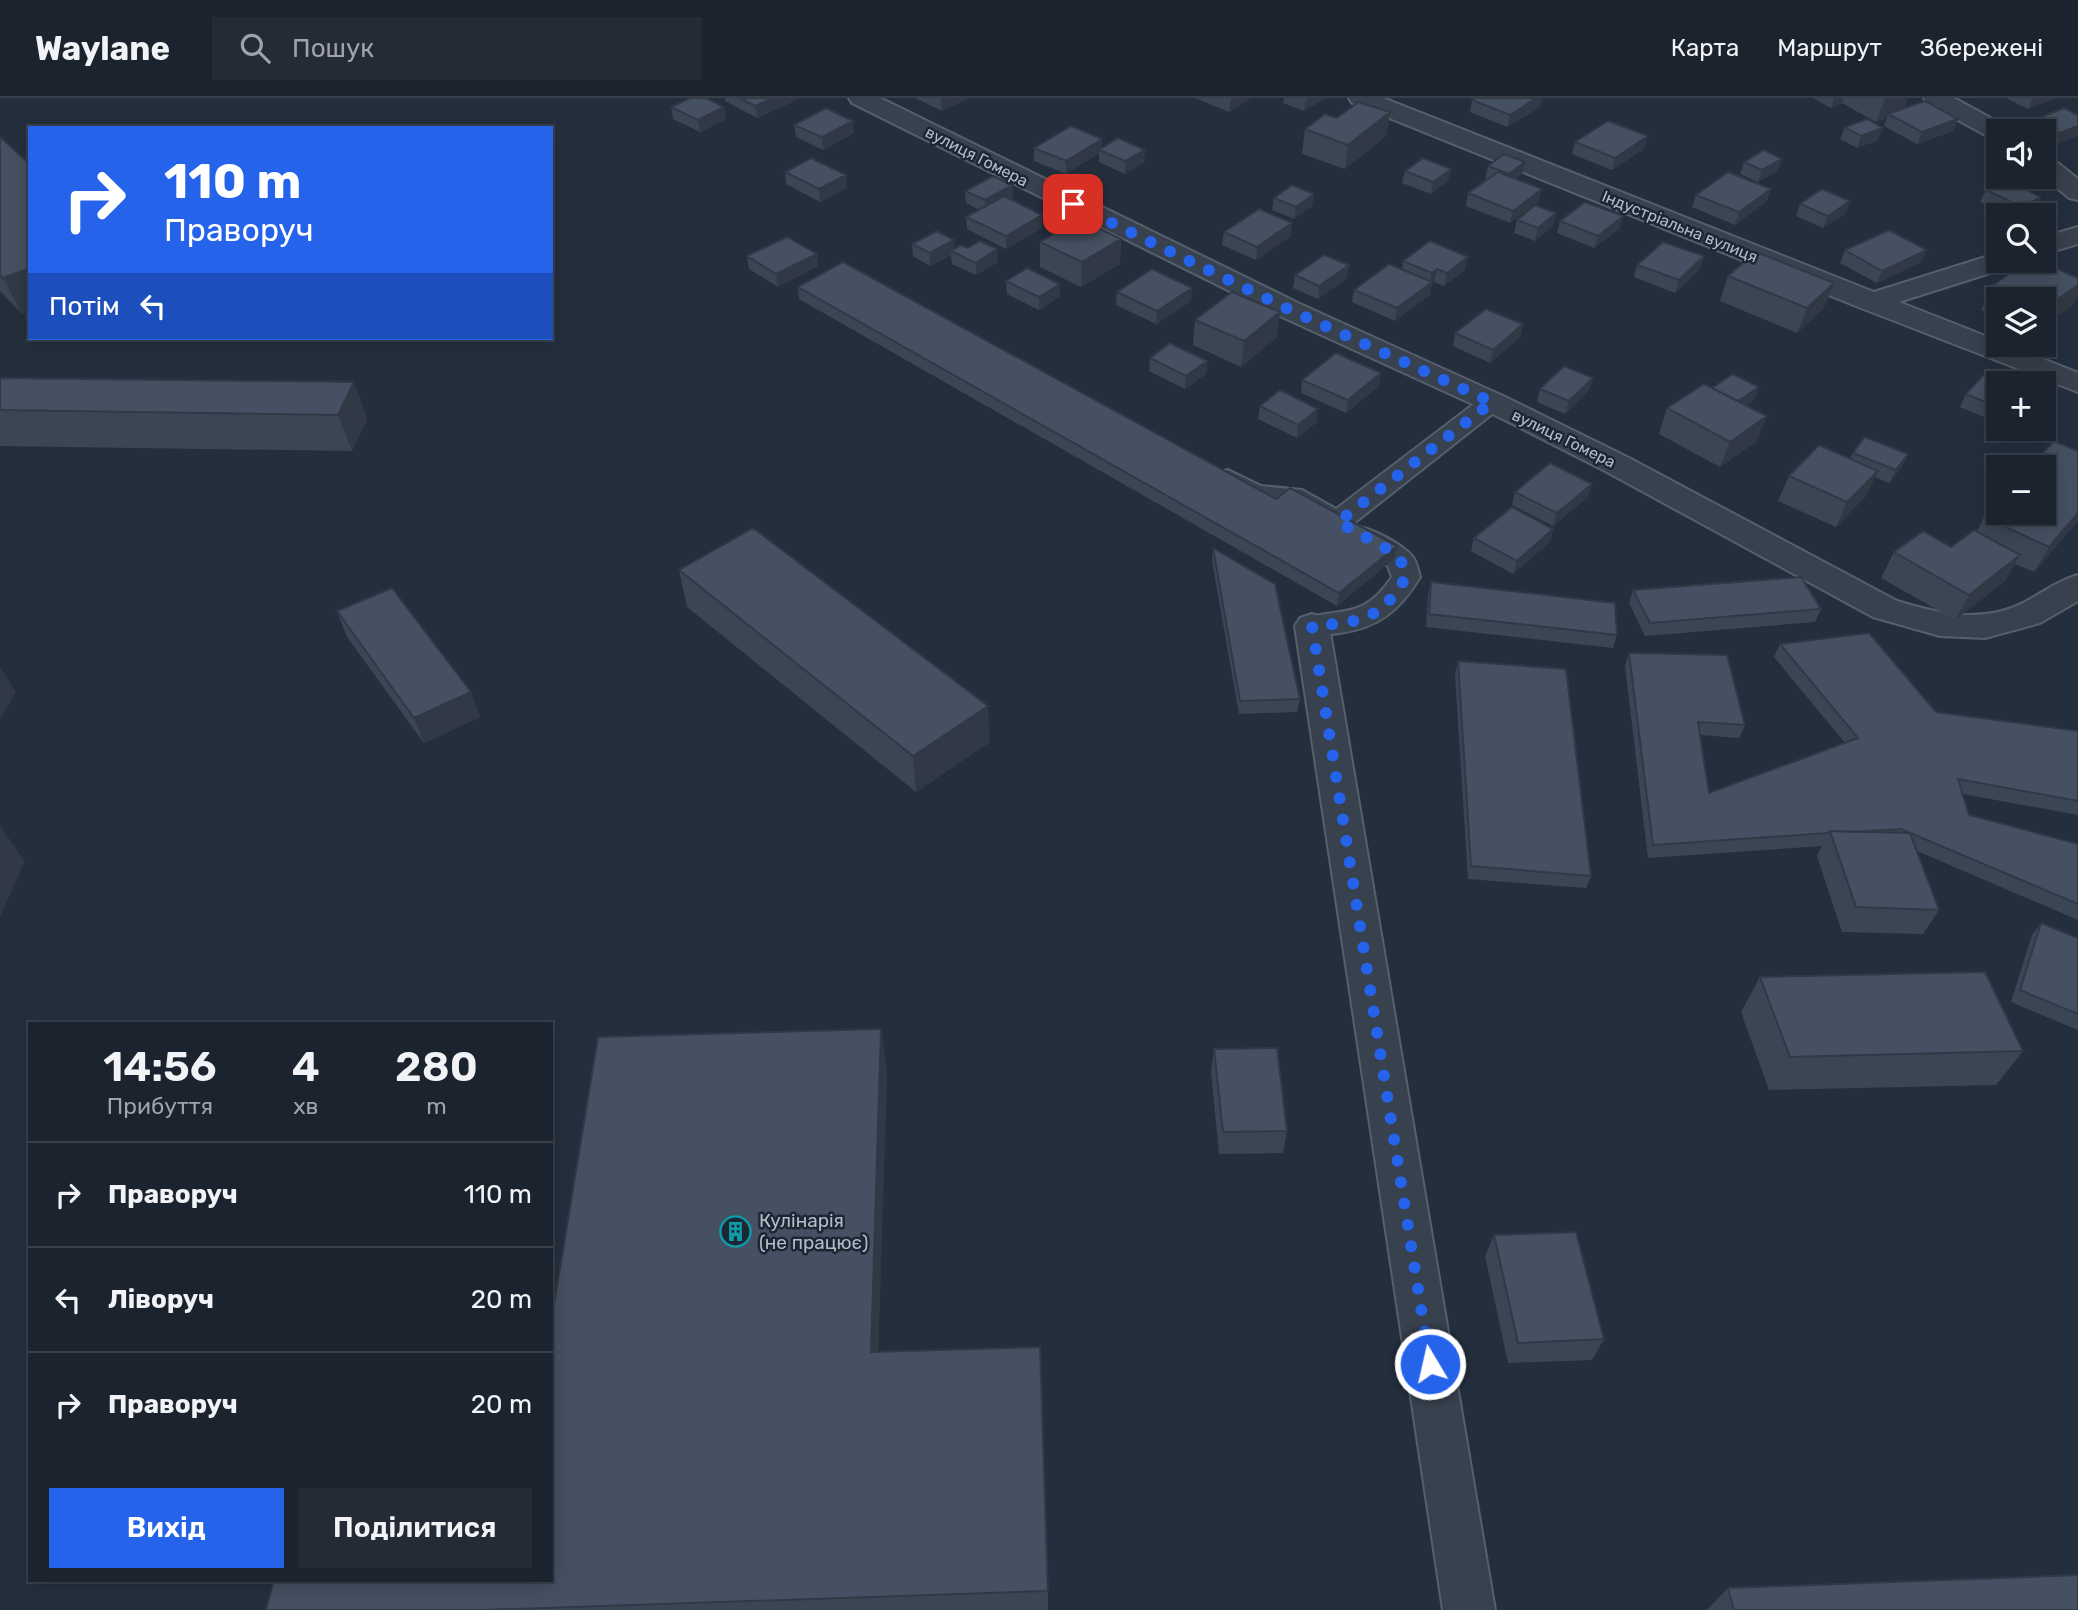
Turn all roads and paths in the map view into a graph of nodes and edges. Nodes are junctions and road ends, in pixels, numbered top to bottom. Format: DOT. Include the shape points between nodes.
graph roads {
  1 [pos="861,98"];
  2 [pos="1361,98"];
  3 [pos="1936,98"];
  4 [pos="1986,125"];
  5 [pos="2056,174"];
  6 [pos="2078,192"];
  7 [pos="2078,234"];
  8 [pos="2056,242"];
  9 [pos="1986,265"];
  10 [pos="1871,302"];
  11 [pos="2078,383"];
  12 [pos="1492,402"];
  13 [pos="1206,467"];
  14 [pos="1338,522"];
  15 [pos="2078,586"];
  16 [pos="1312,626"];
  17 [pos="1469,1610"];
  1 -- 12 [label="street, вулиця Гомера" via="1290,310"];
  2 -- 10 [label="street, Індустріальна вулиця"];
  3 -- 4 [label="street"];
  5 -- 6 [label="street"];
  7 -- 8 [label="street"];
  9 -- 10 [label="street"];
  10 -- 11 [label="street, Індустріальна вулиця"];
  12 -- 14 [label="lane"];
  12 -- 15 [label="street, вулиця Гомера" via="1885,609 1930,624 1970,629 2012,623"];
  13 -- 14 [label="lane" via="1255,494 1292,496"];
  14 -- 16 [label="lane" via="1384,547 1401,561 1406,577 1378,613"];
  16 -- 17 [label="street"];
}
